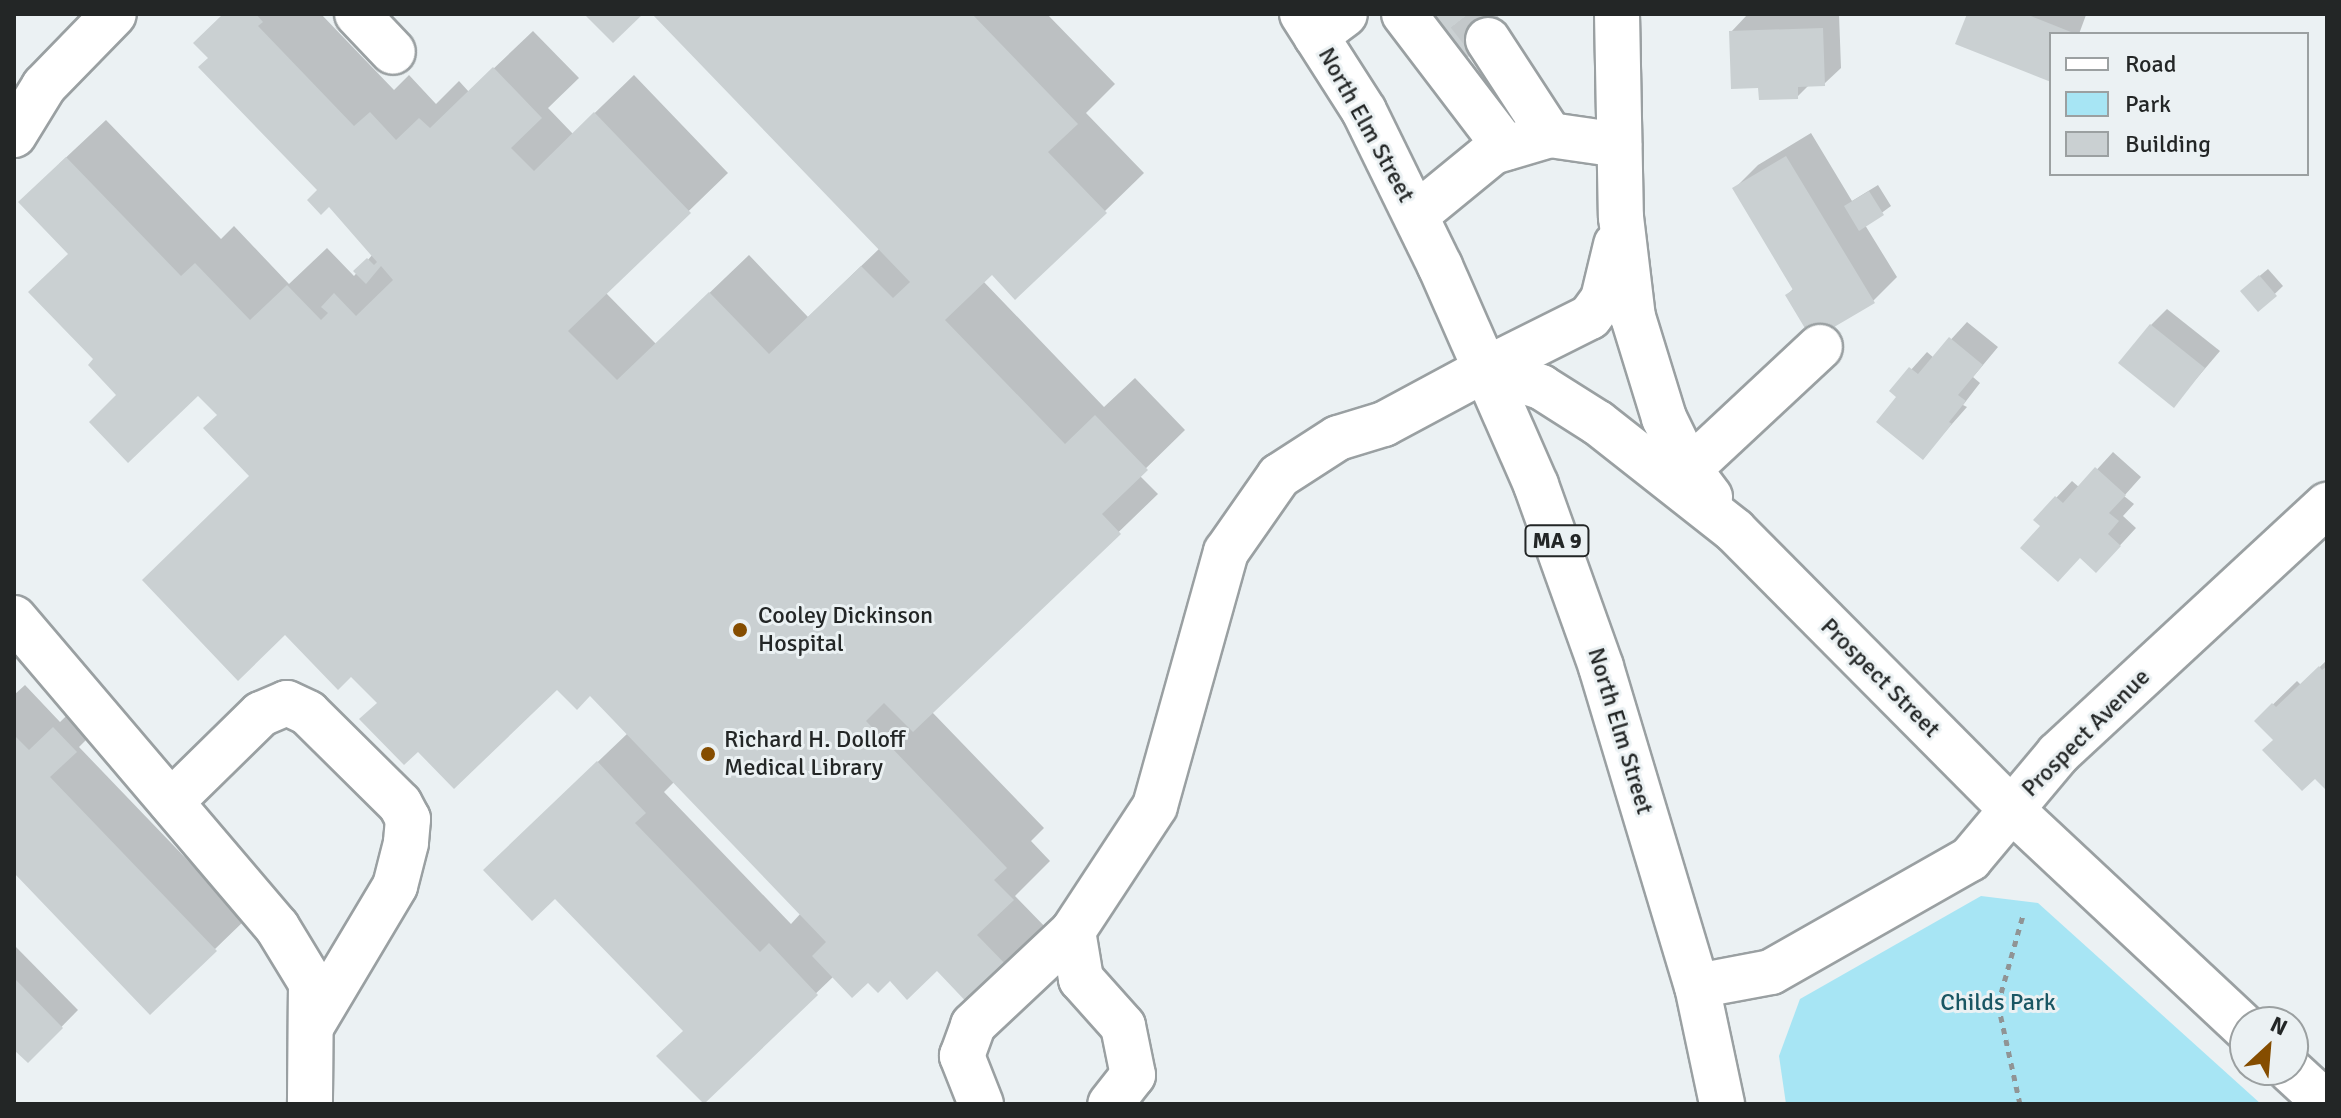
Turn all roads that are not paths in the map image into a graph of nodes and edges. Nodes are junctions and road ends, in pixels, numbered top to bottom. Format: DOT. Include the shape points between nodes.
graph roads {
  1 [pos="114,14"];
  2 [pos="357,14"];
  3 [pos="1404,14"];
  4 [pos="1617,14"];
  5 [pos="1321,21"];
  6 [pos="1488,40"];
  7 [pos="393,52"];
  8 [pos="14,135"];
  9 [pos="1550,135"];
  10 [pos="1619,145"];
  11 [pos="1506,148"];
  12 [pos="1416,215"];
  13 [pos="1621,217"];
  14 [pos="1820,347"];
  15 [pos="1486,369"];
  16 [pos="1689,469"];
  17 [pos="2327,505"];
  18 [pos="1735,531"];
  19 [pos="14,618"];
  20 [pos="171,802"];
  21 [pos="2011,809"];
  22 [pos="1073,931"];
  23 [pos="1697,986"];
  24 [pos="2229,1013"];
  25 [pos="310,1028"];
  26 [pos="2307,1086"];
  27 [pos="310,1104"];
  28 [pos="981,1104"];
  29 [pos="1110,1104"];
  30 [pos="1722,1104"];
  31 [pos="2327,1104"];
  1 -- 8 [label="main road" via="44,86"];
  2 -- 7 [label="main road"];
  3 -- 11 [label="main road"];
  4 -- 10 [label="main road"];
  5 -- 12 [label="main road, North Elm Street / MA 9"];
  6 -- 9 [label="main road"];
  9 -- 10 [label="main road"];
  9 -- 11 [label="main road"];
  10 -- 13 [label="main road"];
  11 -- 12 [label="main road" via="1493,152"];
  12 -- 15 [label="main road, North Elm Street / MA 9"];
  13 -- 15 [label="main road" via="1610,279 1590,317"];
  13 -- 16 [label="main road" via="1633,317 1651,383"];
  14 -- 16 [label="main road"];
  15 -- 18 [label="main road, Prospect Street" via="1541,387 1598,423"];
  15 -- 22 [label="main road" via="1384,424 1338,438 1279,476 1226,552 1155,806"];
  15 -- 23 [label="main road, North Elm Street / MA 9" via="1536,485 1601,667"];
  16 -- 18 [label="main road"];
  17 -- 21 [label="main road, Prospect Avenue" via="2058,754"];
  18 -- 21 [label="main road, Prospect Street"];
  19 -- 20 [label="main road"];
  20 -- 25 [label="main road" via="277,927 311,983"];
  20 -- 25 [label="main road" via="261,714 287,703 308,713 400,804 408,819 395,886"];
  21 -- 23 [label="main road, Prospect Avenue" via="1970,859 1771,972"];
  21 -- 24 [label="main road, Prospect Street"];
  22 -- 28 [label="main road" via="973,1025 962,1056"];
  22 -- 29 [label="main road" via="1081,979 1123,1026 1126,1038 1133,1075"];
  23 -- 30 [label="main road, North Elm Street / MA 9"];
  25 -- 27 [label="main road"];
  26 -- 31 [label="main road"];
}
